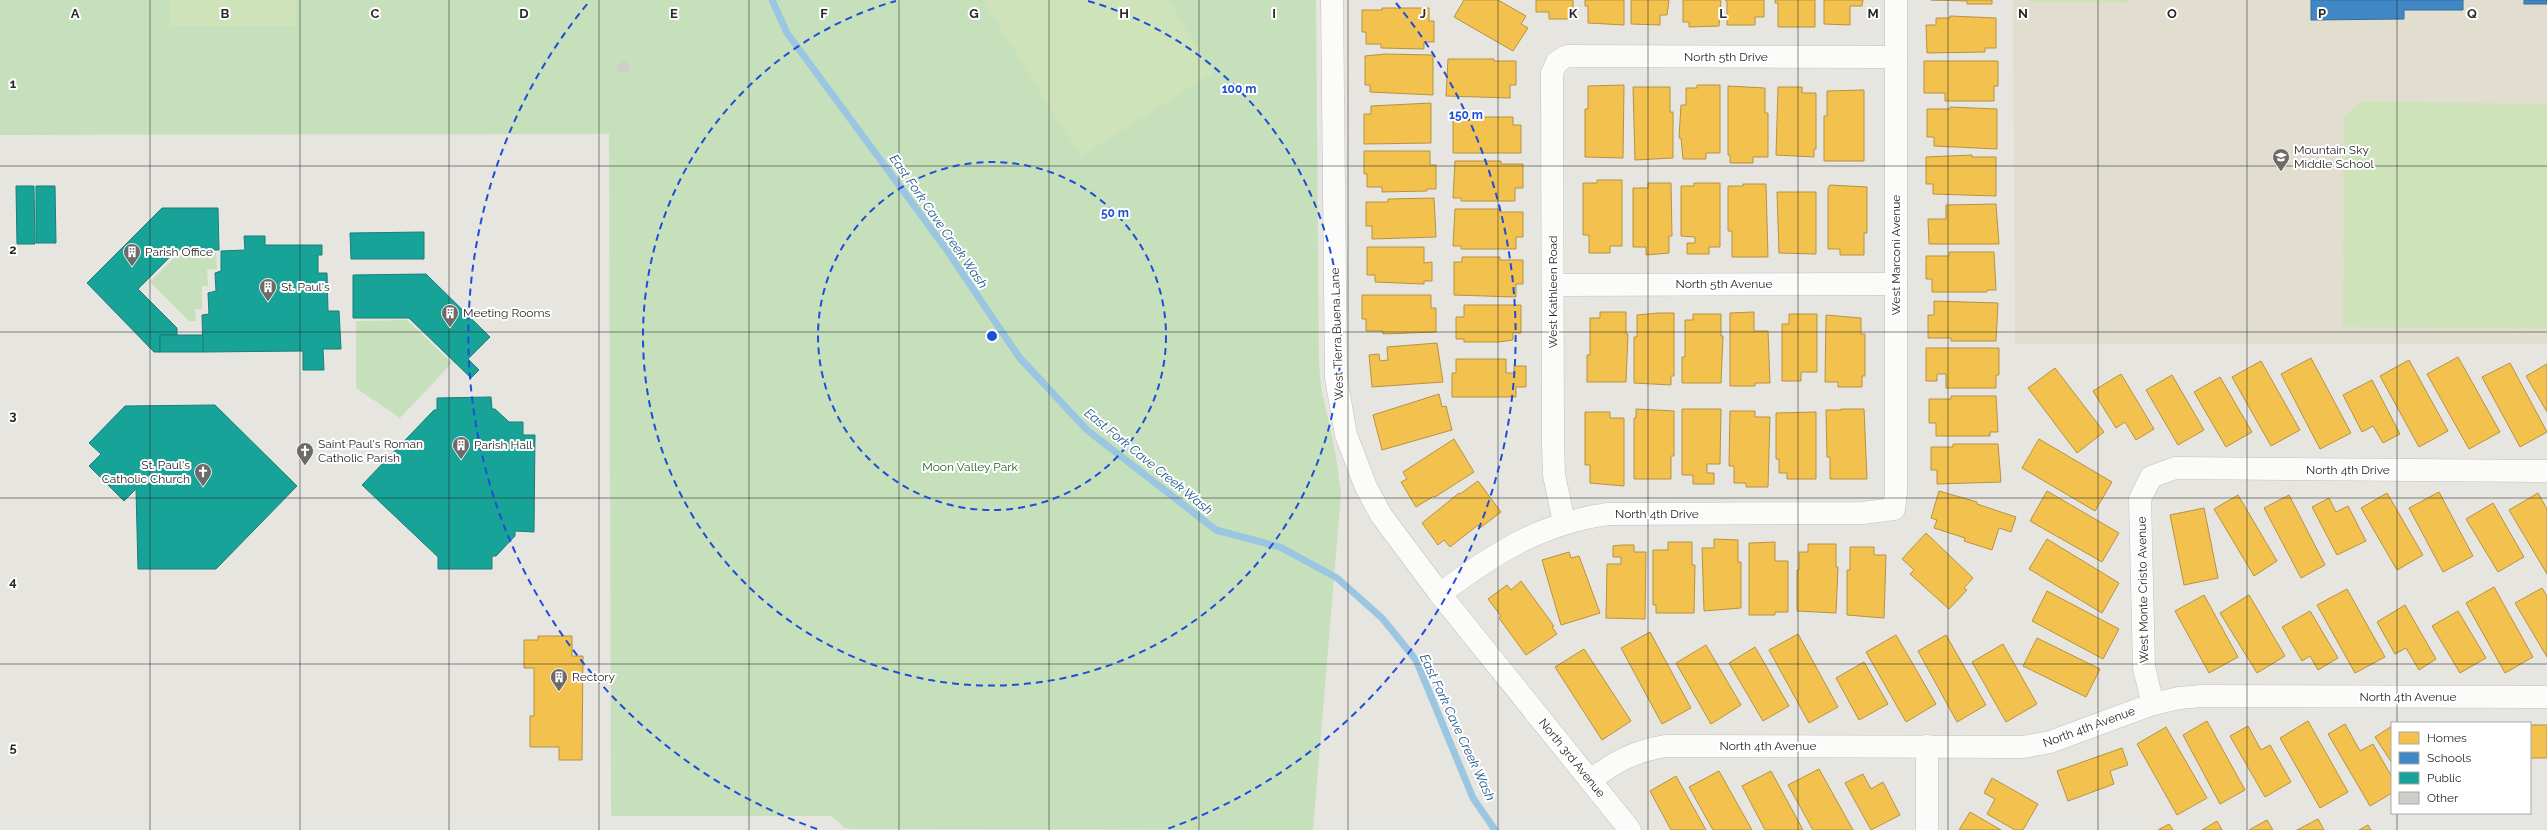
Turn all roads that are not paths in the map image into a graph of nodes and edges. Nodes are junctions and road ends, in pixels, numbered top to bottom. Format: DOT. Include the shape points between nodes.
graph roads {
  1 [pos="1332,0"];
  2 [pos="1896,0"];
  3 [pos="1896,57"];
  4 [pos="1557,62"];
  5 [pos="1553,284"];
  6 [pos="1896,284"];
  7 [pos="2547,471"];
  8 [pos="2151,477"];
  9 [pos="1894,509"];
  10 [pos="1564,522"];
  11 [pos="1440,594"];
  12 [pos="1515,686"];
  13 [pos="2547,697"];
  14 [pos="2153,704"];
  15 [pos="1927,746"];
  16 [pos="1591,780"];
  17 [pos="1630,830"];
  18 [pos="1927,830"];
  1 -- 11 [label="street, West Tierra Buena Lane" via="1334,308 1339,404 1346,435 1366,487 1381,515"];
  2 -- 3 [label="street, West Marconi Avenue"];
  3 -- 4 [label="street, North 5th Drive" via="1567,56"];
  3 -- 6 [label="street, West Marconi Avenue"];
  4 -- 5 [label="street, West Kathleen Road" via="1552,73"];
  5 -- 6 [label="street, North 5th Avenue"];
  5 -- 10 [label="street, West Kathleen Road" via="1554,475"];
  6 -- 9 [label="street, West Marconi Avenue"];
  7 -- 8 [label="street, North 4th Drive" via="2175,468"];
  8 -- 14 [label="street, West Monte Cristo Avenue" via="2140,499 2144,668"];
  9 -- 10 [label="street, North 4th Drive" via="1862,513 1608,514"];
  10 -- 11 [label="street, North 4th Drive" via="1510,546"];
  11 -- 12 [label="street, West Tierra Buena Lane"];
  12 -- 16 [label="street, North 3rd Avenue"];
  13 -- 14 [label="street, North 4th Avenue" via="2202,696"];
  14 -- 15 [label="street, North 4th Avenue" via="2037,746"];
  15 -- 16 [label="street, North 4th Avenue" via="1665,746 1638,751 1608,767"];
  15 -- 18 [label="street"];
  16 -- 17 [label="street, North 3rd Avenue"];
}
